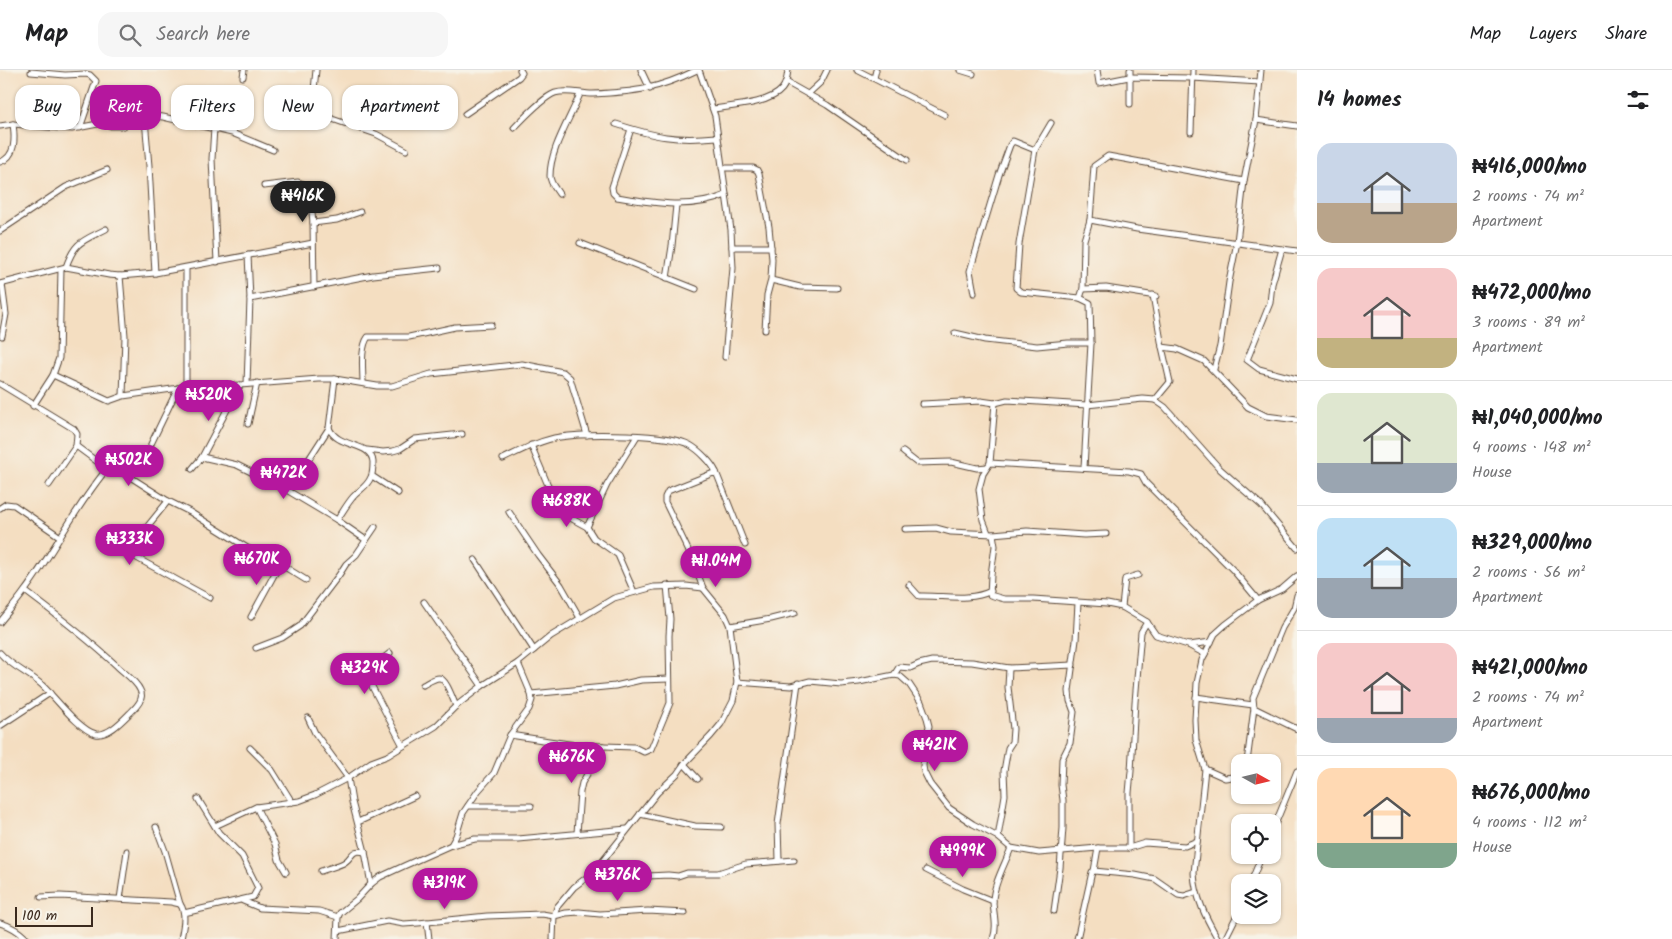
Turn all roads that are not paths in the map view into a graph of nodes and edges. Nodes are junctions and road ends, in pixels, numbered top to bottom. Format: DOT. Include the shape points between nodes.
graph roads {
  1 [pos="244,70"];
  2 [pos="316,70"];
  3 [pos="520,70"];
  4 [pos="641,70"];
  5 [pos="698,70"];
  6 [pos="788,70"];
  7 [pos="827,70"];
  8 [pos="857,70"];
  9 [pos="876,70"];
  10 [pos="960,70"];
  11 [pos="1097,70"];
  12 [pos="1130,70"];
  13 [pos="1193,70"];
  14 [pos="1261,70"];
  15 [pos="31,72"];
  16 [pos="973,74"];
  17 [pos="243,77"];
  18 [pos="1129,77"];
  19 [pos="874,78"];
  20 [pos="1192,78"];
  21 [pos="786,82"];
  22 [pos="1260,82"];
  23 [pos="650,89"];
  24 [pos="580,94"];
  25 [pos="808,94"];
  26 [pos="1130,104"];
  27 [pos="713,109"];
  28 [pos="465,114"];
  29 [pos="945,115"];
  30 [pos="1256,120"];
  31 [pos="1051,123"];
  32 [pos="14,124"];
  33 [pos="616,124"];
  34 [pos="0,126"];
  35 [pos="90,126"];
  36 [pos="1297,126"];
  37 [pos="80,128"];
  38 [pos="514,128"];
  39 [pos="631,129"];
  40 [pos="146,130"];
  41 [pos="214,130"];
  42 [pos="221,130"];
  43 [pos="1191,132"];
  44 [pos="717,137"];
  45 [pos="273,150"];
  46 [pos="406,150"];
  47 [pos="1035,150"];
  48 [pos="907,160"];
  49 [pos="0,162"];
  50 [pos="722,168"];
  51 [pos="107,170"];
  52 [pos="1244,181"];
  53 [pos="264,186"];
  54 [pos="559,194"];
  55 [pos="726,195"];
  56 [pos="676,205"];
  57 [pos="360,212"];
  58 [pos="1090,220"];
  59 [pos="313,223"];
  60 [pos="106,229"];
  61 [pos="0,231"];
  62 [pos="1237,242"];
  63 [pos="314,243"];
  64 [pos="580,243"];
  65 [pos="732,247"];
  66 [pos="771,247"];
  67 [pos="1282,249"];
  68 [pos="1297,251"];
  69 [pos="248,256"];
  70 [pos="217,262"];
  71 [pos="63,268"];
  72 [pos="186,268"];
  73 [pos="439,268"];
  74 [pos="155,273"];
  75 [pos="120,276"];
  76 [pos="667,278"];
  77 [pos="770,280"];
  78 [pos="1,284"];
  79 [pos="314,287"];
  80 [pos="837,288"];
  81 [pos="1083,288"];
  82 [pos="696,289"];
  83 [pos="974,293"];
  84 [pos="1080,298"];
  85 [pos="250,299"];
  86 [pos="490,325"];
  87 [pos="765,330"];
  88 [pos="955,333"];
  89 [pos="2,336"];
  90 [pos="1091,342"];
  91 [pos="1162,347"];
  92 [pos="725,357"];
  93 [pos="1214,370"];
  94 [pos="53,375"];
  95 [pos="335,379"];
  96 [pos="1297,379"];
  97 [pos="257,383"];
  98 [pos="362,383"];
  99 [pos="0,384"];
  100 [pos="247,384"];
  101 [pos="240,385"];
  102 [pos="186,387"];
  103 [pos="178,388"];
  104 [pos="123,396"];
  105 [pos="1155,400"];
  106 [pos="995,403"];
  107 [pos="922,404"];
  108 [pos="1087,405"];
  109 [pos="33,406"];
  110 [pos="1297,420"];
  111 [pos="248,424"];
  112 [pos="329,428"];
  113 [pos="462,434"];
  114 [pos="587,435"];
  115 [pos="637,436"];
  116 [pos="151,444"];
  117 [pos="531,445"];
  118 [pos="76,446"];
  119 [pos="367,450"];
  120 [pos="903,452"];
  121 [pos="202,457"];
  122 [pos="503,459"];
  123 [pos="989,465"];
  124 [pos="977,468"];
  125 [pos="1084,468"];
  126 [pos="107,469"];
  127 [pos="192,469"];
  128 [pos="716,472"];
  129 [pos="983,474"];
  130 [pos="372,476"];
  131 [pos="49,485"];
  132 [pos="285,489"];
  133 [pos="398,493"];
  134 [pos="168,501"];
  135 [pos="0,508"];
  136 [pos="509,512"];
  137 [pos="337,520"];
  138 [pos="375,527"];
  139 [pos="587,527"];
  140 [pos="905,529"];
  141 [pos="990,534"];
  142 [pos="1106,534"];
  143 [pos="59,536"];
  144 [pos="366,540"];
  145 [pos="745,545"];
  146 [pos="1297,548"];
  147 [pos="475,560"];
  148 [pos="280,564"];
  149 [pos="1138,575"];
  150 [pos="1297,576"];
  151 [pos="306,580"];
  152 [pos="667,585"];
  153 [pos="909,585"];
  154 [pos="703,588"];
  155 [pos="25,591"];
  156 [pos="991,591"];
  157 [pos="634,592"];
  158 [pos="1297,595"];
  159 [pos="210,598"];
  160 [pos="1258,600"];
  161 [pos="424,602"];
  162 [pos="1078,603"];
  163 [pos="1122,607"];
  164 [pos="795,613"];
  165 [pos="251,617"];
  166 [pos="580,618"];
  167 [pos="0,622"];
  168 [pos="1147,622"];
  169 [pos="730,626"];
  170 [pos="1211,642"];
  171 [pos="1188,645"];
  172 [pos="256,648"];
  173 [pos="534,650"];
  174 [pos="0,653"];
  175 [pos="390,653"];
  176 [pos="1205,654"];
  177 [pos="518,664"];
  178 [pos="1072,666"];
  179 [pos="1009,668"];
  180 [pos="897,676"];
  181 [pos="669,679"];
  182 [pos="738,682"];
  183 [pos="798,683"];
  184 [pos="423,685"];
  185 [pos="482,686"];
  186 [pos="50,693"];
  187 [pos="531,694"];
  188 [pos="1196,697"];
  189 [pos="456,706"];
  190 [pos="1254,706"];
  191 [pos="308,718"];
  192 [pos="0,726"];
  193 [pos="1297,730"];
  194 [pos="510,735"];
  195 [pos="403,746"];
  196 [pos="602,746"];
  197 [pos="250,748"];
  198 [pos="1248,754"];
  199 [pos="684,764"];
  200 [pos="1205,769"];
  201 [pos="1297,771"];
  202 [pos="1231,777"];
  203 [pos="348,778"];
  204 [pos="698,779"];
  205 [pos="415,796"];
  206 [pos="198,799"];
  207 [pos="292,802"];
  208 [pos="468,806"];
  209 [pos="532,806"];
  210 [pos="256,807"];
  211 [pos="640,814"];
  212 [pos="1279,814"];
  213 [pos="358,822"];
  214 [pos="215,826"];
  215 [pos="722,826"];
  216 [pos="156,827"];
  217 [pos="627,829"];
  218 [pos="577,833"];
  219 [pos="998,837"];
  220 [pos="1197,841"];
  221 [pos="451,845"];
  222 [pos="1185,846"];
  223 [pos="1011,848"];
  224 [pos="1098,848"];
  225 [pos="1129,848"];
  226 [pos="1062,851"];
  227 [pos="127,852"];
  228 [pos="366,852"];
  229 [pos="1196,852"];
  230 [pos="794,860"];
  231 [pos="779,861"];
  232 [pos="926,870"];
  233 [pos="321,871"];
  234 [pos="1094,871"];
  235 [pos="286,872"];
  236 [pos="594,872"];
  237 [pos="371,884"];
  238 [pos="1196,892"];
  239 [pos="41,897"];
  240 [pos="253,898"];
  241 [pos="120,899"];
  242 [pos="243,900"];
  243 [pos="993,901"];
  244 [pos="180,904"];
  245 [pos="253,906"];
  246 [pos="1054,911"];
  247 [pos="685,913"];
  248 [pos="184,914"];
  249 [pos="554,916"];
  250 [pos="338,917"];
  251 [pos="427,922"];
  252 [pos="0,923"];
  253 [pos="1233,924"];
  254 [pos="338,931"];
  255 [pos="27,939"];
  256 [pos="181,939"];
  257 [pos="337,939"];
  258 [pos="429,939"];
  259 [pos="553,939"];
  260 [pos="993,939"];
  261 [pos="1077,939"];
  262 [pos="1218,939"];
  263 [pos="1226,939"];
  1 -- 17 [label="street"];
  2 -- 46 [label="street" via="313,100 316,106 332,119 376,134"];
  3 -- 28 [label="street" via="519,77"];
  4 -- 23 [label="street"];
  5 -- 23 [label="street"];
  5 -- 27 [label="street"];
  6 -- 21 [label="street"];
  7 -- 25 [label="street" via="821,82"];
  8 -- 19 [label="street"];
  9 -- 19 [label="street"];
  10 -- 16 [label="street"];
  11 -- 18 [label="street" via="1099,83"];
  12 -- 18 [label="street"];
  13 -- 20 [label="street"];
  14 -- 22 [label="street"];
  15 -- 37 [label="street" via="86,74 94,78 96,81"];
  18 -- 20 [label="street"];
  18 -- 26 [label="street"];
  19 -- 29 [label="street"];
  20 -- 22 [label="street"];
  20 -- 43 [label="street"];
  21 -- 25 [label="street"];
  21 -- 27 [label="street" via="782,90 772,97"];
  22 -- 30 [label="street"];
  23 -- 24 [label="street"];
  24 -- 38 [label="street" via="568,91 554,94"];
  24 -- 54 [label="street" via="554,156 550,177"];
  25 -- 48 [label="street"];
  27 -- 44 [label="street"];
  30 -- 36 [label="street"];
  30 -- 52 [label="street"];
  31 -- 47 [label="street"];
  32 -- 34 [label="street"];
  32 -- 49 [label="street" via="13,147"];
  33 -- 39 [label="street"];
  35 -- 37 [label="street"];
  39 -- 44 [label="street" via="677,139"];
  39 -- 56 [label="street" via="612,187 613,193 617,197"];
  40 -- 74 [label="street"];
  41 -- 70 [label="street" via="212,159"];
  42 -- 45 [label="street"];
  44 -- 50 [label="street"];
  47 -- 83 [label="street" via="1013,141 1010,145 970,271"];
  47 -- 84 [label="street" via="1019,244 1016,288 1021,292"];
  50 -- 55 [label="street"];
  50 -- 66 [label="street" via="753,168 760,174"];
  51 -- 61 [label="street" via="66,187"];
  52 -- 58 [label="street" via="1108,156 1094,166"];
  52 -- 62 [label="street"];
  53 -- 59 [label="street" via="298,182 306,185 310,190"];
  55 -- 56 [label="street"];
  55 -- 65 [label="street"];
  56 -- 76 [label="street"];
  57 -- 59 [label="street" via="337,220"];
  58 -- 62 [label="street"];
  58 -- 81 [label="street" via="1084,240"];
  59 -- 63 [label="street"];
  60 -- 71 [label="street" via="77,244"];
  62 -- 67 [label="street"];
  62 -- 93 [label="street"];
  63 -- 69 [label="street"];
  63 -- 79 [label="street"];
  64 -- 76 [label="street"];
  65 -- 66 [label="street"];
  65 -- 92 [label="street"];
  66 -- 77 [label="street"];
  67 -- 68 [label="street"];
  67 -- 96 [label="street" via="1270,303 1247,360 1260,370"];
  69 -- 70 [label="street"];
  69 -- 85 [label="street"];
  70 -- 72 [label="street"];
  71 -- 75 [label="street"];
  71 -- 78 [label="street"];
  71 -- 94 [label="street" via="59,358"];
  72 -- 74 [label="street"];
  72 -- 102 [label="street"];
  73 -- 79 [label="street" via="373,275"];
  74 -- 75 [label="street"];
  75 -- 104 [label="street" via="126,336"];
  76 -- 82 [label="street"];
  77 -- 80 [label="street"];
  77 -- 87 [label="street"];
  78 -- 89 [label="street" via="6,314"];
  79 -- 85 [label="street"];
  81 -- 84 [label="street"];
  81 -- 91 [label="street" via="1155,295"];
  84 -- 90 [label="street" via="1090,303"];
  85 -- 100 [label="street"];
  86 -- 98 [label="street" via="455,327 409,337 368,337"];
  88 -- 90 [label="street" via="1037,346"];
  90 -- 108 [label="street"];
  91 -- 93 [label="street" via="1178,348"];
  91 -- 105 [label="street" via="1170,382"];
  93 -- 110 [label="street" via="1248,407 1266,416"];
  94 -- 104 [label="street" via="109,401"];
  94 -- 109 [label="street"];
  95 -- 97 [label="street"];
  95 -- 98 [label="street"];
  95 -- 112 [label="street"];
  97 -- 100 [label="street"];
  97 -- 111 [label="street"];
  98 -- 114 [label="street" via="392,386 431,374 522,364 553,369 570,378"];
  99 -- 109 [label="street"];
  100 -- 101 [label="street"];
  101 -- 102 [label="street"];
  101 -- 121 [label="street"];
  102 -- 103 [label="street"];
  103 -- 104 [label="street"];
  103 -- 116 [label="street"];
  105 -- 108 [label="street"];
  105 -- 146 [label="street" via="1165,407 1220,470 1261,505"];
  106 -- 107 [label="street"];
  106 -- 108 [label="street" via="1007,400"];
  106 -- 123 [label="street"];
  108 -- 125 [label="street"];
  109 -- 118 [label="street" via="74,430"];
  112 -- 119 [label="street" via="335,438"];
  112 -- 132 [label="street"];
  113 -- 119 [label="street" via="415,439 393,451"];
  114 -- 115 [label="street"];
  114 -- 117 [label="street" via="560,437"];
  115 -- 128 [label="street" via="662,437 689,444 712,464"];
  115 -- 139 [label="street" via="607,485"];
  117 -- 122 [label="street"];
  117 -- 139 [label="street" via="558,509"];
  118 -- 126 [label="street"];
  118 -- 131 [label="street"];
  119 -- 130 [label="street" via="372,455"];
  120 -- 124 [label="street" via="917,463 957,463"];
  121 -- 127 [label="street"];
  121 -- 132 [label="street" via="237,465"];
  123 -- 124 [label="street"];
  123 -- 125 [label="street"];
  123 -- 129 [label="street"];
  124 -- 129 [label="street"];
  125 -- 160 [label="street" via="1141,474"];
  126 -- 134 [label="street" via="124,473"];
  126 -- 143 [label="street"];
  128 -- 145 [label="street"];
  128 -- 154 [label="street" via="680,485 664,497"];
  129 -- 141 [label="street" via="979,495 982,520"];
  130 -- 133 [label="street"];
  130 -- 137 [label="street"];
  132 -- 137 [label="street"];
  134 -- 148 [label="street"];
  134 -- 159 [label="street" via="138,538 133,551 135,557"];
  135 -- 143 [label="street" via="6,504 14,506"];
  136 -- 166 [label="street" via="561,585"];
  137 -- 144 [label="street"];
  138 -- 144 [label="street"];
  139 -- 157 [label="street" via="594,538 618,555"];
  140 -- 141 [label="street" via="936,528"];
  141 -- 142 [label="street" via="1026,531"];
  141 -- 156 [label="street" via="995,546"];
  143 -- 155 [label="street"];
  144 -- 172 [label="street" via="300,626 282,638"];
  147 -- 173 [label="street"];
  148 -- 151 [label="street"];
  148 -- 165 [label="street"];
  149 -- 163 [label="street" via="1125,579"];
  150 -- 160 [label="street"];
  152 -- 154 [label="street"];
  152 -- 157 [label="street"];
  152 -- 181 [label="street"];
  153 -- 156 [label="street" via="919,596 966,598"];
  154 -- 169 [label="street" via="725,614"];
  155 -- 167 [label="street"];
  155 -- 186 [label="street" via="72,625 114,663 138,687 142,698 120,723 103,734 96,734 84,727"];
  156 -- 162 [label="street" via="990,595 1004,599"];
  157 -- 166 [label="street" via="614,598"];
  158 -- 190 [label="street" via="1294,608 1262,674"];
  160 -- 170 [label="street" via="1224,625"];
  161 -- 185 [label="street"];
  162 -- 163 [label="street"];
  162 -- 178 [label="street"];
  163 -- 168 [label="street"];
  164 -- 169 [label="street"];
  166 -- 173 [label="street"];
  168 -- 171 [label="street" via="1156,636"];
  168 -- 225 [label="street" via="1141,632 1135,702"];
  169 -- 182 [label="street"];
  170 -- 171 [label="street"];
  170 -- 176 [label="street"];
  171 -- 176 [label="street"];
  173 -- 177 [label="street"];
  174 -- 186 [label="street" via="8,663"];
  175 -- 195 [label="street" via="374,666 367,677"];
  176 -- 188 [label="street" via="1199,669"];
  177 -- 185 [label="street"];
  177 -- 187 [label="street"];
  178 -- 179 [label="street"];
  178 -- 226 [label="street" via="1069,691 1074,712 1070,743 1062,758"];
  179 -- 180 [label="street" via="972,662 932,661 910,668 899,667"];
  179 -- 219 [label="street" via="1013,729 1004,771 1005,795"];
  180 -- 183 [label="street" via="841,684 810,680"];
  180 -- 219 [label="street" via="909,684 927,718 924,772 930,784 949,808"];
  181 -- 187 [label="street"];
  181 -- 196 [label="street" via="670,703 651,749 644,752 634,747"];
  182 -- 183 [label="street" via="791,686"];
  182 -- 199 [label="street" via="721,724"];
  183 -- 231 [label="street" via="778,824"];
  184 -- 189 [label="street" via="442,679"];
  185 -- 189 [label="street"];
  186 -- 192 [label="street"];
  187 -- 194 [label="street" via="529,709"];
  188 -- 190 [label="street"];
  188 -- 200 [label="street" via="1196,740"];
  189 -- 195 [label="street" via="436,726"];
  190 -- 193 [label="street"];
  190 -- 198 [label="street"];
  191 -- 203 [label="street"];
  194 -- 196 [label="street" via="575,746"];
  194 -- 208 [label="street" via="494,773"];
  195 -- 203 [label="street"];
  196 -- 218 [label="street" via="582,783"];
  197 -- 207 [label="street" via="272,770"];
  199 -- 204 [label="street"];
  199 -- 211 [label="street"];
  200 -- 202 [label="street" via="1225,778"];
  200 -- 220 [label="street"];
  201 -- 212 [label="street"];
  203 -- 207 [label="street" via="316,795"];
  203 -- 213 [label="street"];
  205 -- 213 [label="street"];
  206 -- 214 [label="street"];
  207 -- 210 [label="street"];
  208 -- 209 [label="street"];
  208 -- 221 [label="street"];
  210 -- 214 [label="street"];
  210 -- 235 [label="street"];
  211 -- 215 [label="street" via="695,826"];
  211 -- 217 [label="street"];
  213 -- 228 [label="street"];
  214 -- 240 [label="street" via="242,856 258,888"];
  216 -- 244 [label="street"];
  217 -- 218 [label="street"];
  217 -- 236 [label="street"];
  218 -- 221 [label="street" via="518,839 475,839"];
  219 -- 223 [label="street"];
  220 -- 222 [label="street"];
  220 -- 229 [label="street"];
  221 -- 237 [label="street"];
  222 -- 225 [label="street" via="1145,844"];
  222 -- 229 [label="street"];
  223 -- 226 [label="street" via="1039,853"];
  223 -- 243 [label="street"];
  224 -- 225 [label="street"];
  224 -- 226 [label="street"];
  224 -- 234 [label="street"];
  226 -- 246 [label="street"];
  227 -- 241 [label="street"];
  228 -- 233 [label="street" via="352,853 346,862"];
  228 -- 237 [label="street"];
  229 -- 238 [label="street"];
  230 -- 231 [label="street"];
  231 -- 236 [label="street" via="746,864 718,873 678,876"];
  232 -- 243 [label="street"];
  234 -- 238 [label="street" via="1154,879 1178,895"];
  234 -- 261 [label="street"];
  236 -- 249 [label="street" via="574,887 557,907"];
  237 -- 250 [label="street"];
  238 -- 262 [label="street"];
  239 -- 241 [label="street"];
  240 -- 242 [label="street"];
  240 -- 245 [label="street"];
  241 -- 244 [label="street"];
  242 -- 245 [label="street"];
  242 -- 248 [label="street"];
  243 -- 260 [label="street" via="996,928"];
  244 -- 248 [label="street"];
  245 -- 250 [label="street" via="319,910"];
  247 -- 249 [label="street" via="579,912"];
  248 -- 256 [label="street"];
  249 -- 251 [label="street" via="486,916"];
  249 -- 259 [label="street"];
  250 -- 254 [label="street"];
  251 -- 254 [label="street" via="404,924 387,921"];
  251 -- 258 [label="street"];
  252 -- 255 [label="street" via="9,925"];
  253 -- 263 [label="street"];
  254 -- 257 [label="street"];
}
